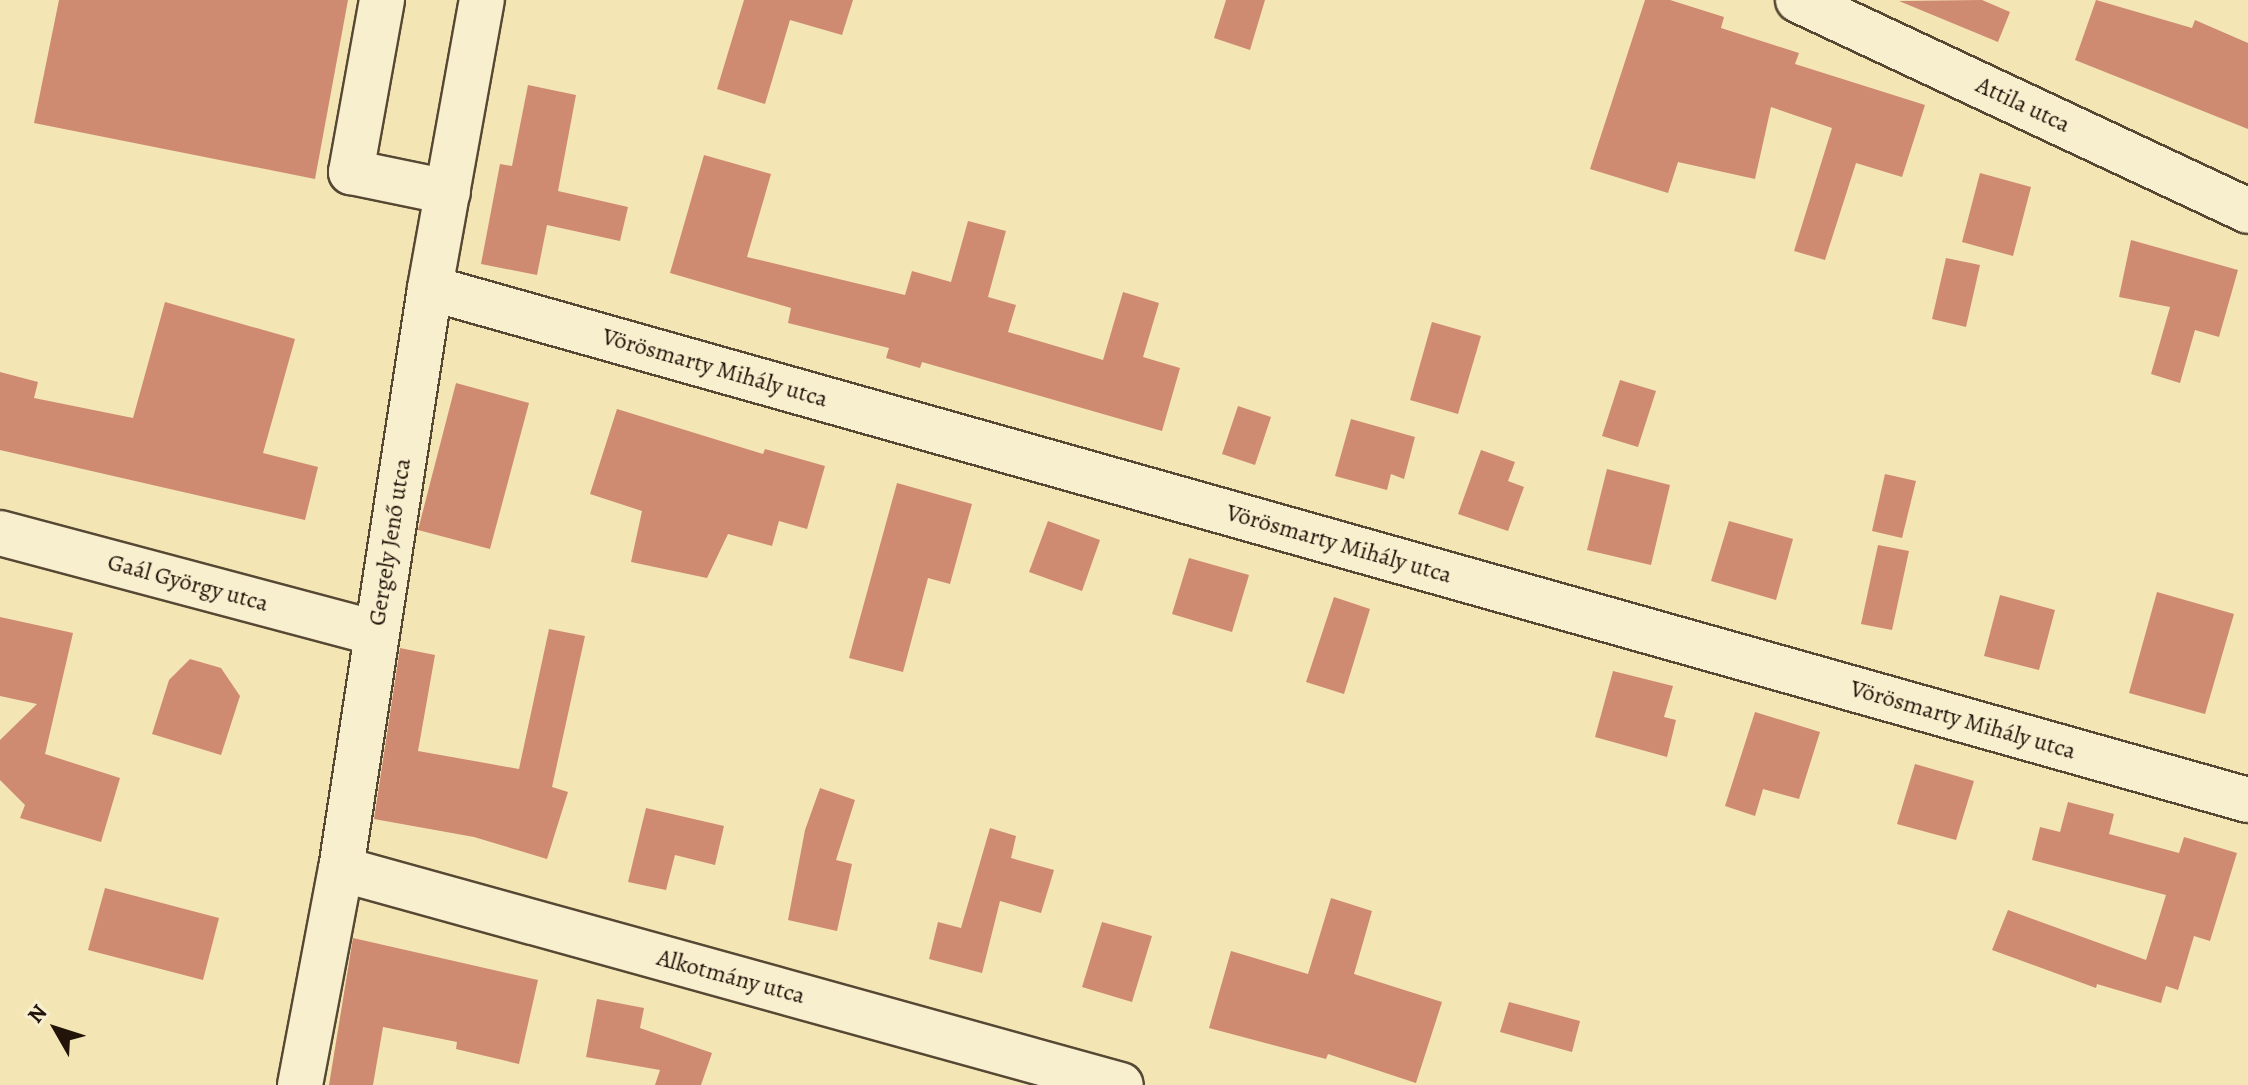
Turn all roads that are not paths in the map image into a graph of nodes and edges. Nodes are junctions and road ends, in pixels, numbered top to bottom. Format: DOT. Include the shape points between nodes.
graph roads {
  1 [pos="382,0"];
  2 [pos="482,0"];
  3 [pos="1798,0"];
  4 [pos="448,192"];
  5 [pos="2248,211"];
  6 [pos="430,288"];
  7 [pos="0,533"];
  8 [pos="376,633"];
  9 [pos="2248,800"];
  10 [pos="341,869"];
  11 [pos="300,1085"];
  12 [pos="1121,1085"];
  1 -- 4 [label="street" via="351,172"];
  2 -- 4 [label="street, Gergely Jenő utca"];
  3 -- 5 [label="street, Attila utca"];
  4 -- 6 [label="street, Gergely Jenő utca"];
  6 -- 8 [label="street, Gergely Jenő utca"];
  6 -- 9 [label="street, Vörösmarty Mihály utca"];
  7 -- 8 [label="street, Gaál György utca"];
  8 -- 10 [label="street, Gergely Jenő utca"];
  10 -- 11 [label="street, Gergely Jenő utca"];
  10 -- 12 [label="street, Alkotmány utca"];
}
